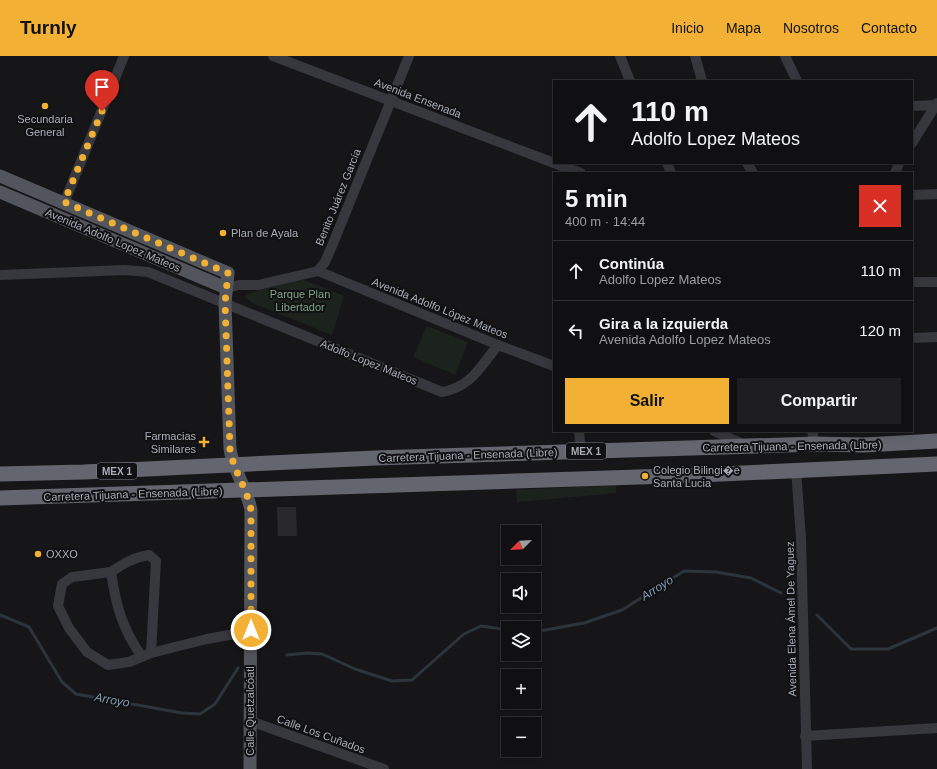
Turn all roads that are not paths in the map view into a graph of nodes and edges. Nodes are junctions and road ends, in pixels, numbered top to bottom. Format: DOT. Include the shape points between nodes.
graph roads {
  1 [pos="124,56"];
  2 [pos="273,56"];
  3 [pos="409,56"];
  4 [pos="620,56"];
  5 [pos="695,56"];
  6 [pos="785,56"];
  7 [pos="630,80"];
  8 [pos="702,80"];
  9 [pos="797,80"];
  10 [pos="390,101"];
  11 [pos="936,104"];
  12 [pos="913,106"];
  13 [pos="913,141"];
  14 [pos="553,163"];
  15 [pos="557,164"];
  16 [pos="578,172"];
  17 [pos="0,176"];
  18 [pos="0,192"];
  19 [pos="937,194"];
  20 [pos="913,195"];
  21 [pos="64,202"];
  22 [pos="318,271"];
  23 [pos="228,273"];
  24 [pos="0,274"];
  25 [pos="913,282"];
  26 [pos="937,282"];
  27 [pos="239,285"];
  28 [pos="226,288"];
  29 [pos="225,303"];
  30 [pos="937,337"];
  31 [pos="913,338"];
  32 [pos="498,345"];
  33 [pos="553,366"];
  34 [pos="579,432"];
  35 [pos="716,432"];
  36 [pos="814,437"];
  37 [pos="937,441"];
  38 [pos="864,445"];
  39 [pos="748,447"];
  40 [pos="581,451"];
  41 [pos="937,464"];
  42 [pos="234,465"];
  43 [pos="878,467"];
  44 [pos="796,469"];
  45 [pos="0,474"];
  46 [pos="246,491"];
  47 [pos="0,498"];
  48 [pos="111,572"];
  49 [pos="251,630"];
  50 [pos="147,655"];
  51 [pos="250,721"];
  52 [pos="937,728"];
  53 [pos="805,736"];
  54 [pos="250,769"];
  55 [pos="384,769"];
  56 [pos="806,769"];
  1 -- 21 [label="street"];
  2 -- 10 [label="street, Avenida Ensenada"];
  3 -- 10 [label="street, Benito Juárez García"];
  4 -- 7 [label="street"];
  5 -- 8 [label="street"];
  6 -- 9 [label="street"];
  10 -- 14 [label="street, Avenida Ensenada"];
  10 -- 22 [label="street, Benito Juárez García" via="332,246"];
  11 -- 12 [label="street"];
  11 -- 13 [label="street"];
  15 -- 16 [label="street, Avenida Ensenada"];
  17 -- 21 [label="main road, Avenida Adolfo Lopez Mateos"];
  18 -- 28 [label="main road, Avenida Adolfo Lopez Mateos"];
  19 -- 20 [label="street"];
  21 -- 23 [label="main road, Avenida Adolfo Lopez Mateos"];
  22 -- 27 [label="street" via="258,285"];
  22 -- 32 [label="street, Avenida Adolfo López Mateos"];
  23 -- 27 [label="street"];
  23 -- 28 [label="main road"];
  24 -- 29 [label="street, Adolfo Lopez Mateos" via="138,270"];
  25 -- 26 [label="street"];
  27 -- 28 [label="street"];
  28 -- 29 [label="main road"];
  29 -- 32 [label="street, Adolfo Lopez Mateos" via="442,392 467,383"];
  29 -- 42 [label="main road" via="230,449"];
  30 -- 31 [label="street"];
  32 -- 33 [label="street, Avenida Adolfo López Mateos"];
  34 -- 40 [label="street"];
  35 -- 39 [label="street"];
  36 -- 38 [label="highway, Carretera Tijuana - Ensenada (Libre) / MEX 1"];
  36 -- 39 [label="highway, Carretera Tijuana - Ensenada (Libre) / MEX 1"];
  37 -- 38 [label="highway, Carretera Tijuana - Ensenada (Libre) / MEX 1"];
  38 -- 43 [label="highway"];
  39 -- 40 [label="highway, Carretera Tijuana - Ensenada (Libre) / MEX 1"];
  40 -- 42 [label="highway, Carretera Tijuana - Ensenada (Libre) / MEX 1"];
  41 -- 43 [label="highway, Carretera Tijuana - Ensenada (Libre) / MEX 1"];
  42 -- 45 [label="highway, Carretera Tijuana - Ensenada (Libre) / MEX 1"];
  42 -- 46 [label="main road, Calle Quetzalcóatl"];
  43 -- 44 [label="highway, Carretera Tijuana - Ensenada (Libre) / MEX 1"];
  44 -- 46 [label="highway, Carretera Tijuana - Ensenada (Libre) / MEX 1" via="700,475"];
  44 -- 53 [label="street, Avenida Elena Ámel De Yaguez" via="801,539"];
  46 -- 47 [label="highway, Carretera Tijuana - Ensenada (Libre) / MEX 1"];
  46 -- 49 [label="main road, Calle Quetzalcóatl" via="252,527"];
  48 -- 50 [label="street" via="116,603 129,638"];
  48 -- 50 [label="street" via="125,562 149,554 156,561"];
  48 -- 50 [label="street" via="72,577 62,584 58,606 69,628 87,652 108,665 129,662"];
  49 -- 50 [label="street"];
  49 -- 51 [label="main road, Calle Quetzalcóatl"];
  51 -- 54 [label="main road, Calle Quetzalcóatl"];
  51 -- 55 [label="street, Calle Los Cuñados"];
  52 -- 53 [label="street"];
  53 -- 56 [label="street, Avenida Elena Ámel De Yaguez"];
}
